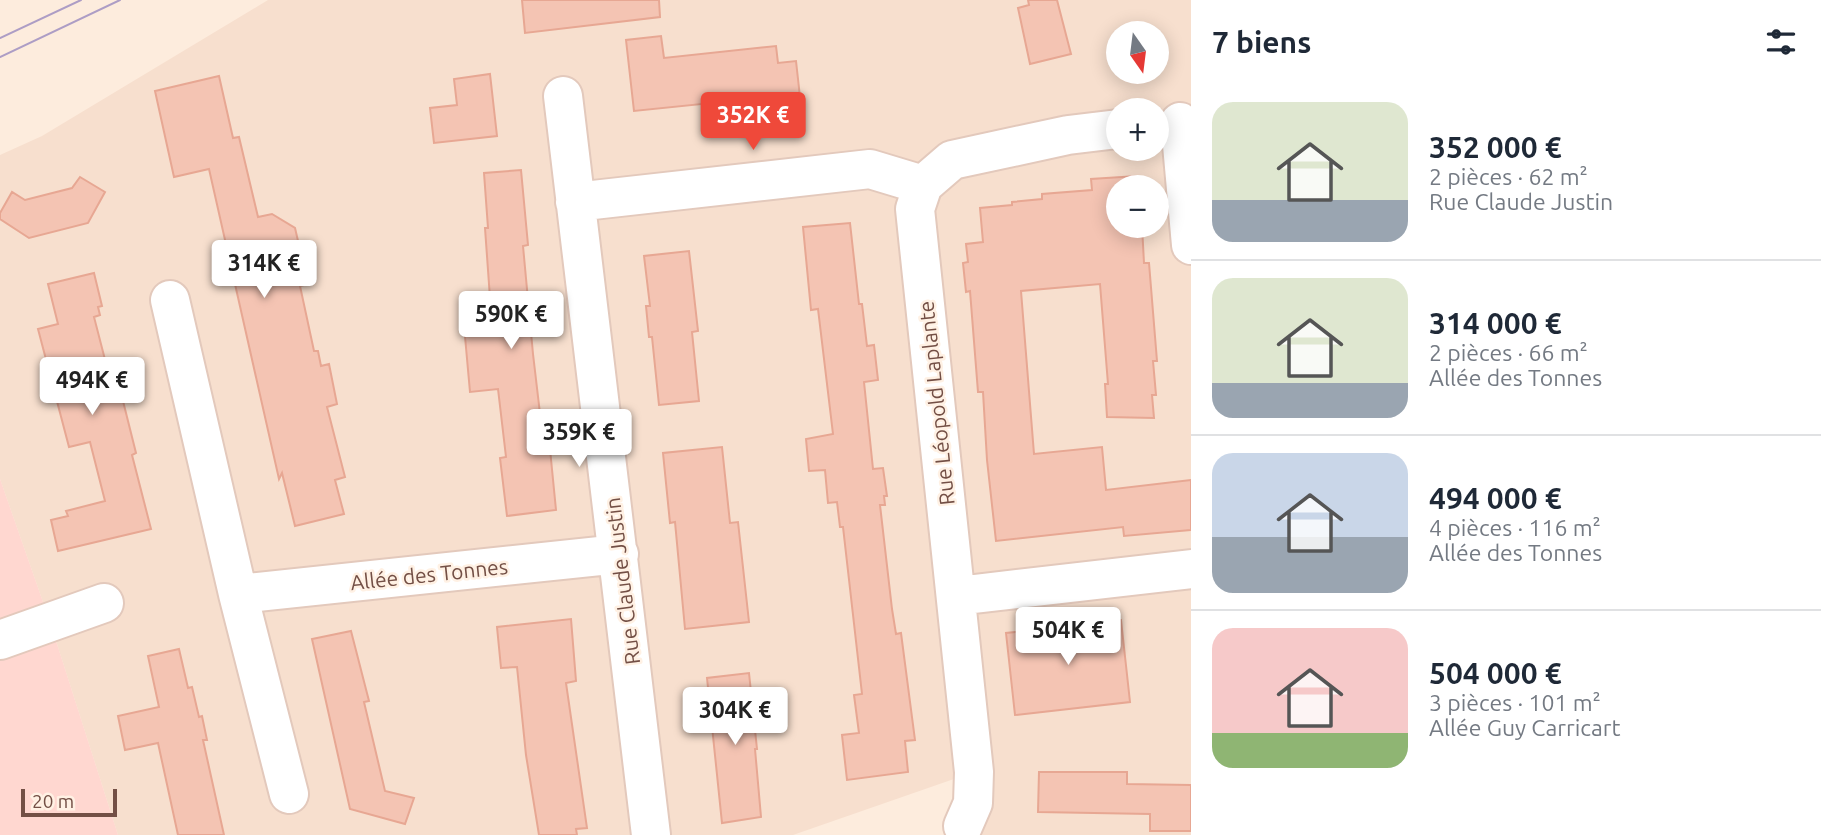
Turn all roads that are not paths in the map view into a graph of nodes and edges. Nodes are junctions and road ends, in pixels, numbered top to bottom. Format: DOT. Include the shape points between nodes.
graph roads {
  1 [pos="563,96"];
  2 [pos="1176,122"];
  3 [pos="1106,130"];
  4 [pos="923,185"];
  5 [pos="575,201"];
  6 [pos="1191,246"];
  7 [pos="170,300"];
  8 [pos="619,554"];
  9 [pos="1191,569"];
  10 [pos="238,594"];
  11 [pos="957,596"];
  12 [pos="104,603"];
  13 [pos="0,640"];
  14 [pos="289,794"];
  15 [pos="958,832"];
  16 [pos="651,835"];
  1 -- 5 [label="street, Rue Claude Justin"];
  2 -- 6 [label="street"];
  3 -- 4 [label="street" via="952,160"];
  4 -- 5 [label="street" via="870,169"];
  4 -- 11 [label="street, Rue Léopold Laplante" via="915,209"];
  5 -- 8 [label="street, Rue Claude Justin"];
  7 -- 10 [label="street"];
  8 -- 10 [label="street, Allée des Tonnes"];
  8 -- 16 [label="street, Rue Claude Justin"];
  9 -- 11 [label="street"];
  10 -- 14 [label="street"];
  11 -- 15 [label="street, Rue Léopold Laplante" via="974,772 973,803"];
  12 -- 13 [label="street"];
}
